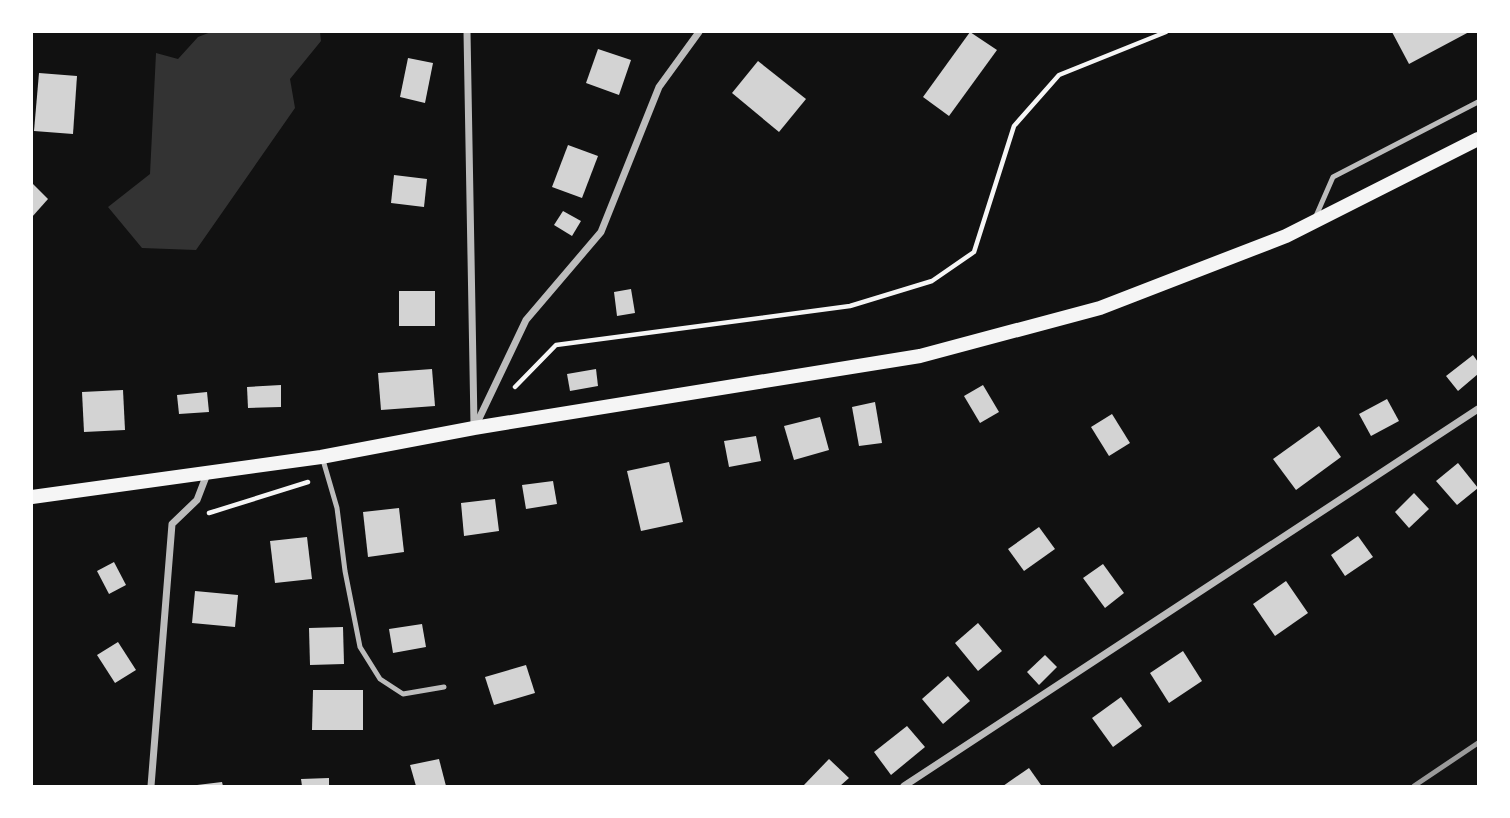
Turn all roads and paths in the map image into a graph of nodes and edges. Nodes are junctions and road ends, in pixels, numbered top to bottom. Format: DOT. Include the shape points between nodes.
graph roads {
  1 [pos="467,32"];
  2 [pos="699,32"];
  3 [pos="1166,32"];
  4 [pos="1479,102"];
  5 [pos="1479,139"];
  6 [pos="1313,223"];
  7 [pos="510,391"];
  8 [pos="1479,409"];
  9 [pos="474,428"];
  10 [pos="321,457"];
  11 [pos="207,473"];
  12 [pos="328,475"];
  13 [pos="32,497"];
  14 [pos="172,524"];
  15 [pos="444,687"];
  16 [pos="151,786"];
  17 [pos="904,786"];
  1 -- 9 [label="street"];
  2 -- 9 [label="street" via="659,87 601,232 526,320"];
  3 -- 7 [label="path" via="1059,75 1014,126 974,252 932,281 850,306 556,345"];
  4 -- 6 [label="lane" via="1333,177"];
  5 -- 6 [label="main road"];
  6 -- 9 [label="main road" via="1100,308 919,356"];
  8 -- 17 [label="street"];
  9 -- 10 [label="main road"];
  10 -- 11 [label="main road"];
  10 -- 12 [label="lane"];
  11 -- 13 [label="main road"];
  11 -- 14 [label="street" via="197,500"];
  12 -- 14 [label="path"];
  12 -- 15 [label="lane" via="360,647 380,679 402,694"];
  14 -- 16 [label="street"];
}
